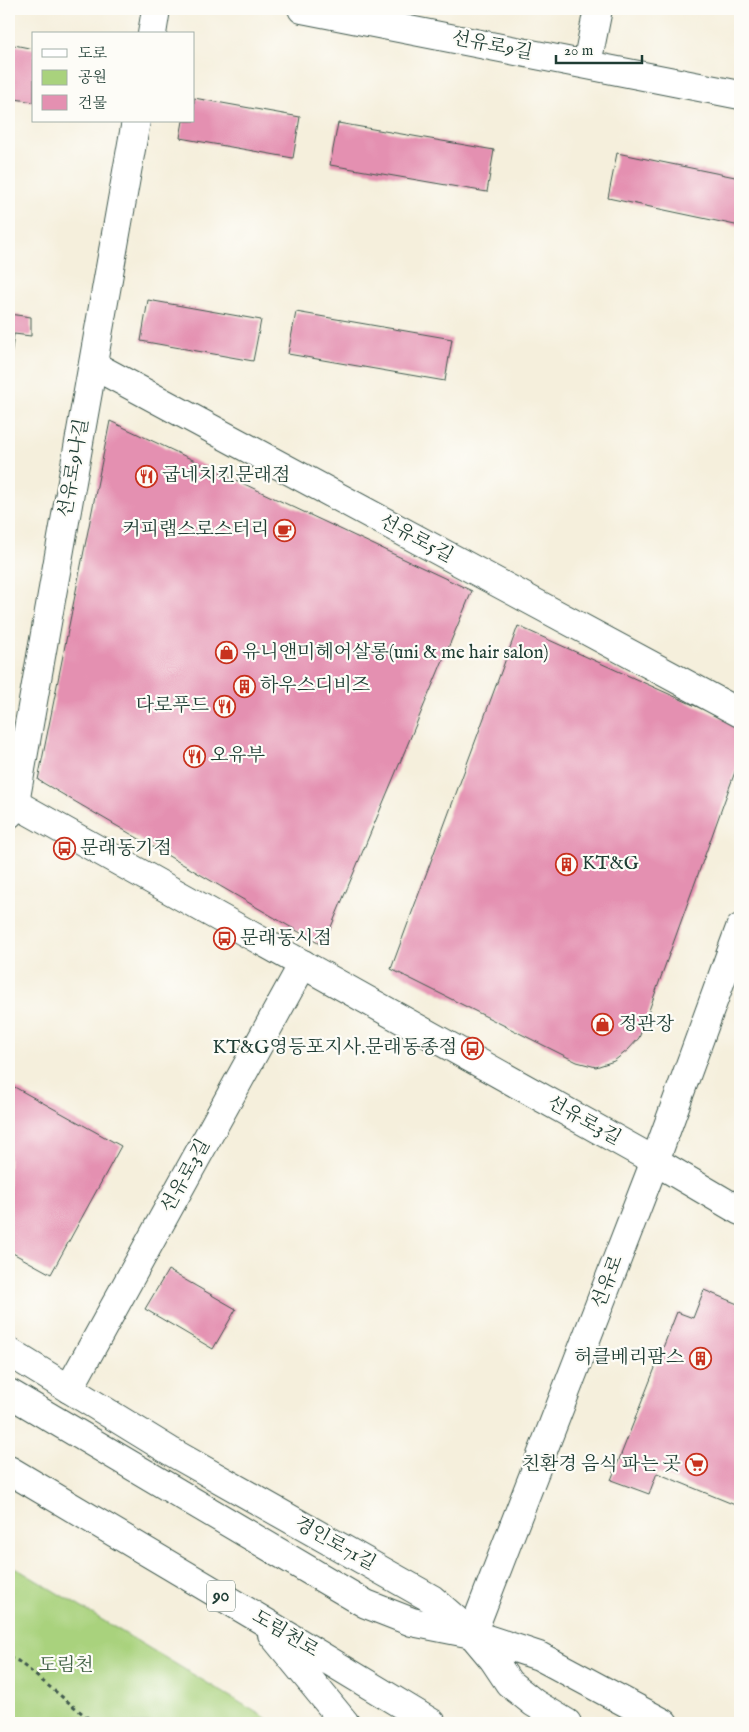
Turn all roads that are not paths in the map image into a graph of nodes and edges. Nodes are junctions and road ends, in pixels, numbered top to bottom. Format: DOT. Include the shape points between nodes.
graph roads {
  1 [pos="156,9"];
  2 [pos="302,9"];
  3 [pos="598,9"];
  4 [pos="152,32"];
  5 [pos="587,64"];
  6 [pos="740,95"];
  7 [pos="136,122"];
  8 [pos="93,365"];
  9 [pos="740,713"];
  10 [pos="11,806"];
  11 [pos="740,928"];
  12 [pos="303,964"];
  13 [pos="656,1161"];
  14 [pos="740,1211"];
  15 [pos="9,1352"];
  16 [pos="69,1389"];
  17 [pos="9,1393"];
  18 [pos="9,1470"];
  19 [pos="260,1619"];
  20 [pos="472,1634"];
  21 [pos="345,1723"];
  22 [pos="432,1723"];
  23 [pos="567,1723"];
  24 [pos="664,1723"];
  1 -- 4 [label="street"];
  2 -- 5 [label="street, 선유로9길"];
  3 -- 5 [label="street"];
  5 -- 6 [label="street, 선유로9길"];
  7 -- 8 [label="street, 선유로9나길"];
  8 -- 9 [label="street, 선유로5길"];
  8 -- 10 [label="street, 선유로9나길"];
  10 -- 12 [label="street, 선유로3길"];
  11 -- 13 [label="street, 선유로"];
  12 -- 13 [label="street, 선유로3길"];
  12 -- 16 [label="street, 선유로3길"];
  13 -- 14 [label="street, 선유로3길"];
  13 -- 20 [label="street, 선유로"];
  15 -- 16 [label="street, 경인로71길"];
  16 -- 20 [label="street, 경인로71길" via="170,1452 432,1599"];
  17 -- 20 [label="street" via="366,1604 412,1622"];
  18 -- 19 [label="street, 도림천로 / 90"];
  19 -- 21 [label="street"];
  19 -- 22 [label="street, 도림천로 / 90"];
  20 -- 23 [label="street" via="509,1683"];
  20 -- 24 [label="street, 경인로71길" via="539,1656"];
}
